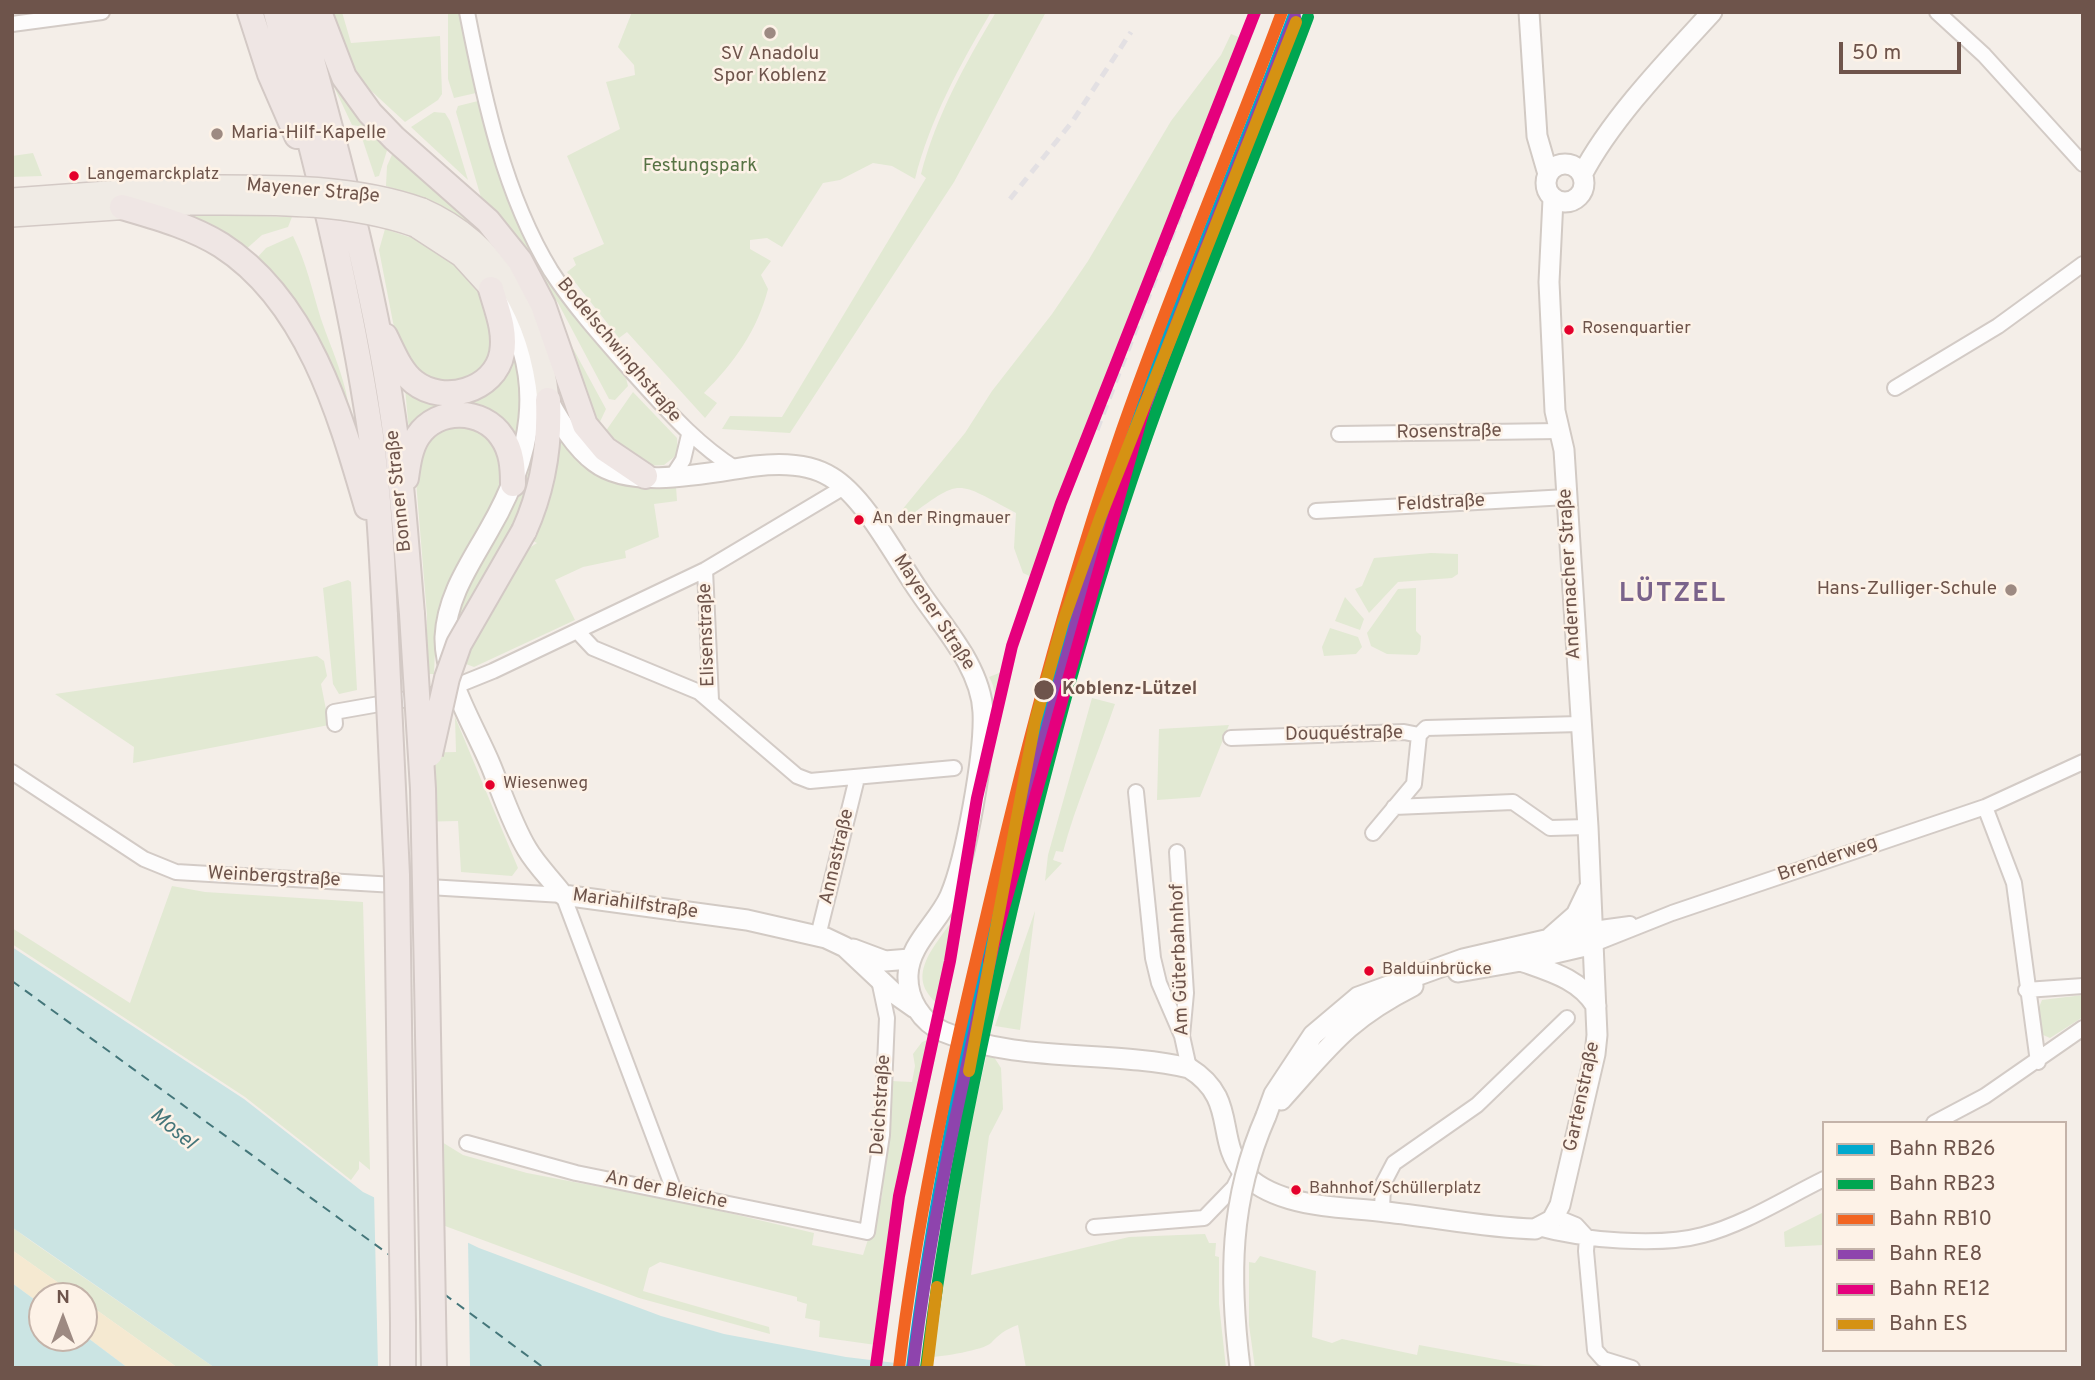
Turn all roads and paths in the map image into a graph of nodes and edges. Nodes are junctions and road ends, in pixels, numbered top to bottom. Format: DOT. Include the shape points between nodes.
graph roads {
  1 [pos="102,12"];
  2 [pos="250,12"];
  3 [pos="276,12"];
  4 [pos="299,12"];
  5 [pos="319,12"];
  6 [pos="467,12"];
  7 [pos="1529,12"];
  8 [pos="1712,12"];
  9 [pos="1937,12"];
  10 [pos="45,16"];
  11 [pos="12,19"];
  12 [pos="13,24"];
  13 [pos="2083,164"];
  14 [pos="1571,167"];
  15 [pos="316,169"];
  16 [pos="189,195"];
  17 [pos="12,199"];
  18 [pos="1558,201"];
  19 [pos="121,207"];
  20 [pos="12,216"];
  21 [pos="418,217"];
  22 [pos="2083,264"];
  23 [pos="491,289"];
  24 [pos="375,317"];
  25 [pos="1895,388"];
  26 [pos="548,400"];
  27 [pos="1559,431"];
  28 [pos="580,433"];
  29 [pos="1339,434"];
  30 [pos="689,435"];
  31 [pos="736,469"];
  32 [pos="645,476"];
  33 [pos="672,477"];
  34 [pos="513,484"];
  35 [pos="844,487"];
  36 [pos="1567,497"];
  37 [pos="402,503"];
  38 [pos="1316,511"];
  39 [pos="381,554"];
  40 [pos="705,570"];
  41 [pos="578,632"];
  42 [pos="457,687"];
  43 [pos="710,700"];
  44 [pos="335,724"];
  45 [pos="1580,724"];
  46 [pos="1419,735"];
  47 [pos="1231,738"];
  48 [pos="2083,762"];
  49 [pos="954,768"];
  50 [pos="12,772"];
  51 [pos="857,778"];
  52 [pos="423,789"];
  53 [pos="1136,792"];
  54 [pos="1394,807"];
  55 [pos="1985,807"];
  56 [pos="1588,827"];
  57 [pos="1373,833"];
  58 [pos="1177,852"];
  59 [pos="1590,886"];
  60 [pos="563,895"];
  61 [pos="818,936"];
  62 [pos="1593,937"];
  63 [pos="1550,938"];
  64 [pos="845,947"];
  65 [pos="910,960"];
  66 [pos="1521,961"];
  67 [pos="878,979"];
  68 [pos="2083,986"];
  69 [pos="2026,990"];
  70 [pos="1596,1006"];
  71 [pos="1357,1007"];
  72 [pos="915,1008"];
  73 [pos="1567,1018"];
  74 [pos="2083,1028"];
  75 [pos="1182,1036"];
  76 [pos="2038,1062"];
  77 [pos="1189,1068"];
  78 [pos="1938,1121"];
  79 [pos="467,1143"];
  80 [pos="1242,1172"];
  81 [pos="1822,1180"];
  82 [pos="675,1193"];
  83 [pos="1382,1211"];
  84 [pos="1548,1221"];
  85 [pos="1094,1227"];
  86 [pos="867,1232"];
  87 [pos="1587,1237"];
  88 [pos="404,1368"];
  89 [pos="434,1368"];
  90 [pos="1240,1368"];
  91 [pos="1632,1368"];
  1 -- 10 [label="street"];
  2 -- 15 [label="highway" via="283,104"];
  3 -- 15 [label="highway, Bonner Straße"];
  4 -- 24 [label="highway, Bonner Straße"];
  5 -- 28 [label="highway" via="344,77 370,113 488,221 520,261 543,305"];
  6 -- 30 [label="street, Bodelschwinghstraße" via="484,95 520,203 551,269"];
  7 -- 14 [label="street" via="1537,136"];
  8 -- 14 [label="street"];
  9 -- 13 [label="street" via="1984,55"];
  10 -- 12 [label="street"];
  11 -- 12 [label="street"];
  14 -- 18 [label="street" via="1546,189"];
  14 -- 18 [label="street, Andernacher Straße" via="1584,183 1580,195"];
  15 -- 39 [label="highway, Bonner Straße" via="368,416"];
  16 -- 17 [label="main road, Mayener Straße"];
  16 -- 19 [label="main road, Mayener Straße"];
  16 -- 21 [label="main road, Mayener Straße, bridge" via="298,188 352,193 383,197"];
  18 -- 27 [label="street, Andernacher Straße" via="1549,282"];
  19 -- 20 [label="main road, Mayener Straße"];
  19 -- 39 [label="highway" via="185,226 221,245 257,275 289,313 339,417"];
  21 -- 23 [label="main road, Mayener Straße"];
  21 -- 26 [label="main road, Mayener Straße" via="463,231 502,271 535,334"];
  22 -- 25 [label="street" via="1998,326"];
  23 -- 24 [label="highway" via="502,330 502,351 493,374 468,390 432,392 415,383 404,372"];
  23 -- 34 [label="street, Mayener Straße" via="516,332 529,396 527,442"];
  24 -- 37 [label="highway, Bonner Straße"];
  26 -- 28 [label="street, Mayener Straße"];
  26 -- 52 [label="highway, bridge" via="544,471 524,531 459,644 441,700"];
  27 -- 29 [label="street, Rosenstraße"];
  27 -- 36 [label="street, Andernacher Straße"];
  28 -- 32 [label="highway" via="600,456"];
  30 -- 31 [label="street, Bodelschwinghstraße"];
  30 -- 33 [label="street" via="683,460"];
  31 -- 33 [label="street, Mayener Straße"];
  31 -- 35 [label="street, Mayener Straße" via="799,465 830,475"];
  32 -- 33 [label="street, Mayener Straße"];
  34 -- 37 [label="highway" via="512,459 502,436 480,418 451,415 428,425 417,437"];
  34 -- 42 [label="street" via="464,573 448,616 446,656"];
  35 -- 40 [label="street"];
  35 -- 65 [label="street, Mayener Straße" via="967,663 982,700 980,750 958,874 941,913"];
  36 -- 38 [label="street, Feldstraße"];
  36 -- 45 [label="street, Andernacher Straße"];
  37 -- 52 [label="highway, Bonner Straße, bridge"];
  39 -- 88 [label="highway, Bonner Straße, bridge" via="397,875"];
  40 -- 41 [label="street"];
  40 -- 43 [label="street, Elisenstraße"];
  41 -- 42 [label="street"];
  41 -- 43 [label="street" via="593,648"];
  42 -- 44 [label="street" via="334,712"];
  42 -- 60 [label="street, Mariahilfstraße" via="526,848"];
  43 -- 51 [label="street" via="797,776 810,781"];
  45 -- 46 [label="street, Douquéstraße" via="1426,727"];
  45 -- 56 [label="street, Andernacher Straße"];
  46 -- 47 [label="street, Douquéstraße"];
  46 -- 54 [label="street" via="1416,779"];
  48 -- 55 [label="street, Brenderweg"];
  49 -- 51 [label="street"];
  50 -- 60 [label="street, Weinbergstraße" via="144,859 176,872"];
  51 -- 61 [label="street, Annastraße"];
  52 -- 89 [label="highway, Bonner Straße, bridge"];
  53 -- 75 [label="street" via="1153,958"];
  54 -- 56 [label="street" via="1513,802 1550,828"];
  54 -- 57 [label="street"];
  55 -- 62 [label="street, Brenderweg"];
  55 -- 69 [label="street" via="2014,883"];
  56 -- 59 [label="street, Andernacher Straße"];
  58 -- 75 [label="street, Am Güterbahnhof" via="1186,993"];
  59 -- 62 [label="street, Andernacher Straße"];
  59 -- 63 [label="street" via="1576,915"];
  60 -- 61 [label="street, Mariahilfstraße" via="747,920"];
  60 -- 82 [label="street"];
  61 -- 64 [label="street, Mariahilfstraße"];
  62 -- 63 [label="street"];
  62 -- 66 [label="street"];
  62 -- 70 [label="street, Gartenstraße"];
  63 -- 71 [label="street" via="1394,981"];
  64 -- 65 [label="street" via="885,961"];
  64 -- 67 [label="street, Mariahilfstraße"];
  65 -- 72 [label="street" via="909,987"];
  66 -- 70 [label="street" via="1574,982"];
  66 -- 71 [label="street" via="1440,976"];
  67 -- 72 [label="street, Mariahilfstraße"];
  67 -- 86 [label="street, Deichstraße" via="887,1018 882,1135"];
  68 -- 69 [label="street"];
  69 -- 76 [label="street"];
  70 -- 84 [label="street, Gartenstraße" via="1595,1054 1560,1205"];
  71 -- 90 [label="street, bridge" via="1266,1116 1247,1164 1236,1215 1234,1302"];
  72 -- 77 [label="street" via="943,1031 993,1045"];
  73 -- 83 [label="street" via="1477,1105 1394,1163 1383,1184"];
  74 -- 76 [label="street"];
  75 -- 77 [label="street, Am Güterbahnhof"];
  76 -- 78 [label="street"];
  77 -- 80 [label="street" via="1217,1094"];
  79 -- 82 [label="street, An der Bleiche"];
  80 -- 83 [label="street" via="1261,1188 1292,1200"];
  80 -- 85 [label="street" via="1204,1218"];
  81 -- 87 [label="street" via="1701,1236 1660,1240"];
  82 -- 86 [label="street, An der Bleiche"];
  83 -- 84 [label="street" via="1517,1228"];
  84 -- 87 [label="street" via="1570,1237"];
  87 -- 91 [label="street" via="1595,1350 1603,1359"];
}
